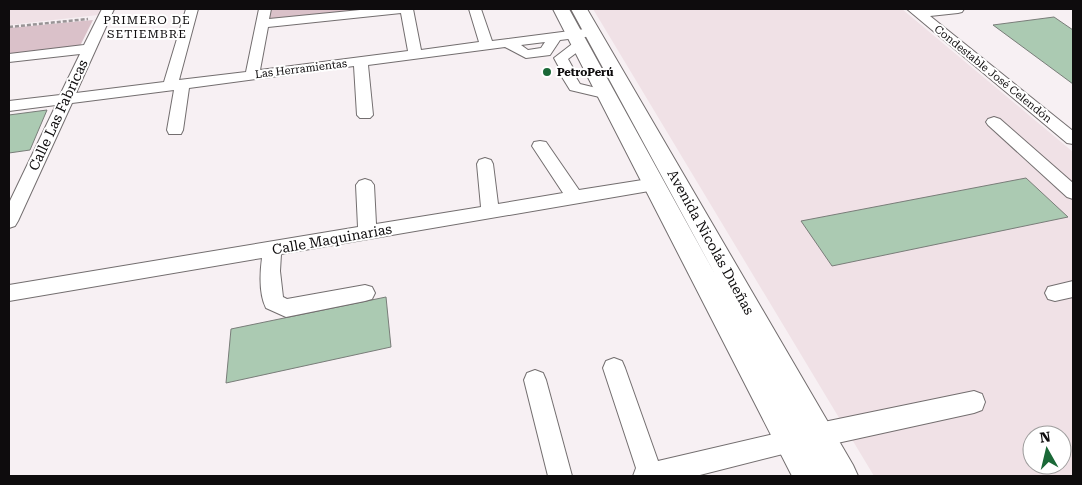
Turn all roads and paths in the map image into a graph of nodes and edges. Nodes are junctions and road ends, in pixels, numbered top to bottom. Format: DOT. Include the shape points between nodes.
graph roads {
  1 [pos="192,9"];
  2 [pos="265,9"];
  3 [pos="406,9"];
  4 [pos="475,9"];
  5 [pos="561,9"];
  6 [pos="579,9"];
  7 [pos="958,9"];
  8 [pos="916,12"];
  9 [pos="106,13"];
  10 [pos="262,24"];
  11 [pos="9,27"];
  12 [pos="576,37"];
  13 [pos="508,43"];
  14 [pos="487,46"];
  15 [pos="89,49"];
  16 [pos="545,52"];
  17 [pos="415,55"];
  18 [pos="9,58"];
  19 [pos="361,62"];
  20 [pos="565,68"];
  21 [pos="252,75"];
  22 [pos="176,85"];
  23 [pos="66,99"];
  24 [pos="617,99"];
  25 [pos="9,106"];
  26 [pos="365,115"];
  27 [pos="994,122"];
  28 [pos="174,130"];
  29 [pos="1073,139"];
  30 [pos="540,146"];
  31 [pos="485,164"];
  32 [pos="655,184"];
  33 [pos="365,185"];
  34 [pos="1073,194"];
  35 [pos="574,198"];
  36 [pos="492,212"];
  37 [pos="9,221"];
  38 [pos="368,233"];
  39 [pos="272,249"];
  40 [pos="9,293"];
  41 [pos="365,293"];
  42 [pos="614,368"];
  43 [pos="535,380"];
  44 [pos="974,402"];
  45 [pos="819,435"];
  46 [pos="791,442"];
  47 [pos="560,476"];
  48 [pos="648,476"];
  49 [pos="809,476"];
  50 [pos="842,476"];
  1 -- 22 [label="street"];
  2 -- 10 [label="street"];
  3 -- 10 [label="street"];
  3 -- 17 [label="street"];
  4 -- 14 [label="street"];
  5 -- 12 [label="main road, Avenida Nicolás Dueñas"];
  6 -- 12 [label="main road, Avenida Nicolás Dueñas"];
  7 -- 8 [label="street"];
  8 -- 29 [label="street, Condestable José Celendón"];
  9 -- 11 [label="path"];
  9 -- 15 [label="street, Calle Las Fabricas"];
  10 -- 21 [label="street"];
  12 -- 13 [label="street, Las Herramientas"];
  12 -- 16 [label="street"];
  12 -- 20 [label="street"];
  12 -- 24 [label="main road, Avenida Nicolás Dueñas"];
  13 -- 14 [label="street, Las Herramientas"];
  13 -- 16 [label="street" via="526,54"];
  14 -- 17 [label="street, Las Herramientas"];
  15 -- 18 [label="street"];
  15 -- 23 [label="street, Calle Las Fabricas"];
  16 -- 20 [label="street"];
  17 -- 19 [label="street, Las Herramientas"];
  19 -- 21 [label="street, Las Herramientas"];
  19 -- 26 [label="street"];
  20 -- 24 [label="street" via="575,87"];
  21 -- 22 [label="street, Las Herramientas"];
  22 -- 23 [label="street, Las Herramientas"];
  22 -- 28 [label="street"];
  23 -- 25 [label="street, Las Herramientas"];
  23 -- 37 [label="street, Calle Las Fabricas"];
  24 -- 32 [label="main road, Avenida Nicolás Dueñas"];
  24 -- 45 [label="main road, Avenida Nicolás Dueñas"];
  27 -- 34 [label="street"];
  30 -- 35 [label="street"];
  31 -- 36 [label="street"];
  32 -- 35 [label="street, Calle Maquinarias"];
  32 -- 46 [label="main road, Avenida Nicolás Dueñas"];
  33 -- 38 [label="street"];
  35 -- 36 [label="street, Calle Maquinarias"];
  36 -- 38 [label="street, Calle Maquinarias"];
  38 -- 39 [label="street, Calle Maquinarias"];
  39 -- 40 [label="street, Calle Maquinarias"];
  39 -- 41 [label="street" via="273,302 286,308"];
  42 -- 48 [label="street"];
  43 -- 47 [label="street"];
  44 -- 45 [label="street"];
  45 -- 50 [label="main road, Avenida Nicolás Dueñas"];
  46 -- 48 [label="street"];
  46 -- 49 [label="main road, Avenida Nicolás Dueñas"];
}
